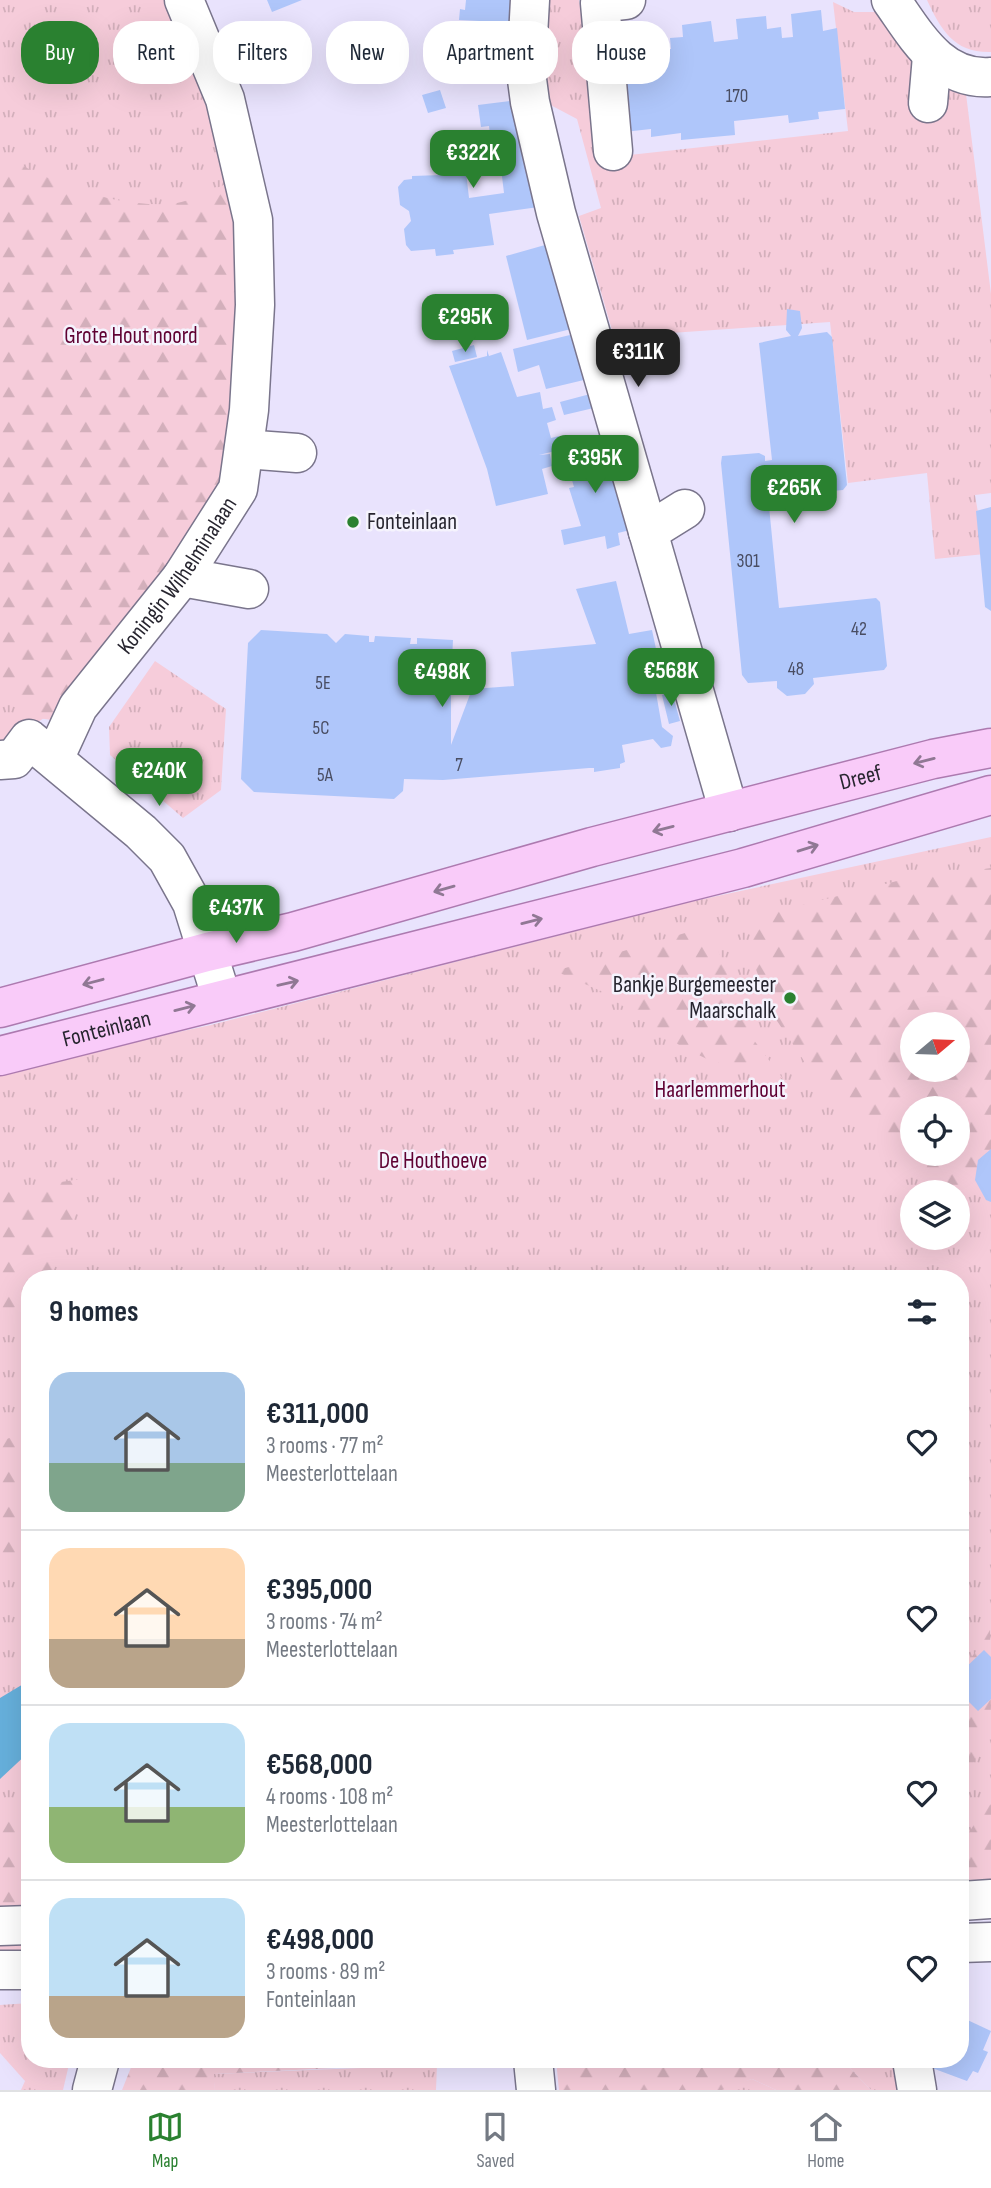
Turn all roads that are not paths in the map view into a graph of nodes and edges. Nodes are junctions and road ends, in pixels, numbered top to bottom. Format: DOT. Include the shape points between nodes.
graph roads {
  1 [pos="184,0"];
  2 [pos="530,0"];
  3 [pos="626,0"];
  4 [pos="891,0"];
  5 [pos="932,56"];
  6 [pos="991,77"];
  7 [pos="928,103"];
  8 [pos="614,151"];
  9 [pos="244,449"];
  10 [pos="297,453"];
  11 [pos="685,509"];
  12 [pos="648,532"];
  13 [pos="182,577"];
  14 [pos="249,589"];
  15 [pos="991,748"];
  16 [pos="55,757"];
  17 [pos="0,760"];
  18 [pos="724,796"];
  19 [pos="991,796"];
  20 [pos="206,952"];
  21 [pos="222,999"];
  22 [pos="0,1008"];
  23 [pos="0,1056"];
  24 [pos="991,1899"];
  25 [pos="969,1900"];
  26 [pos="21,1925"];
  27 [pos="0,1926"];
  28 [pos="991,1942"];
  29 [pos="969,1943"];
  30 [pos="0,1970"];
  31 [pos="21,1970"];
  32 [pos="98,2068"];
  33 [pos="534,2068"];
  34 [pos="913,2068"];
  35 [pos="92,2090"];
  36 [pos="536,2090"];
  37 [pos="917,2090"];
  1 -- 9 [label="street, Koningin Wilhelminalaan" via="225,99 253,220 255,304"];
  2 -- 12 [label="street" via="526,72 530,102 558,221"];
  3 -- 8 [label="street" via="600,3"];
  4 -- 5 [label="street"];
  5 -- 6 [label="street" via="952,71"];
  5 -- 7 [label="street"];
  9 -- 10 [label="street"];
  9 -- 13 [label="street, Koningin Wilhelminalaan" via="238,489"];
  11 -- 12 [label="street"];
  12 -- 18 [label="street"];
  13 -- 14 [label="street"];
  13 -- 16 [label="street, Koningin Wilhelminalaan" via="78,708"];
  15 -- 18 [label="main road, Dreef, one-way"];
  16 -- 17 [label="street" via="29,739 14,759"];
  16 -- 20 [label="street" via="167,858 192,903"];
  18 -- 20 [label="main road, Fonteinlaan, one-way" via="592,847 293,932"];
  21 -- 19 [label="main road, Fonteinlaan, one-way" via="743,868"];
  20 -- 21 [label="street"];
  20 -- 22 [label="main road, Fonteinlaan, one-way"];
  23 -- 21 [label="main road, Fonteinlaan, one-way"];
  24 -- 25 [label="street"];
  26 -- 27 [label="street"];
  28 -- 29 [label="street"];
  30 -- 31 [label="street"];
  32 -- 35 [label="street"];
  33 -- 36 [label="street"];
  34 -- 37 [label="street"];
}
